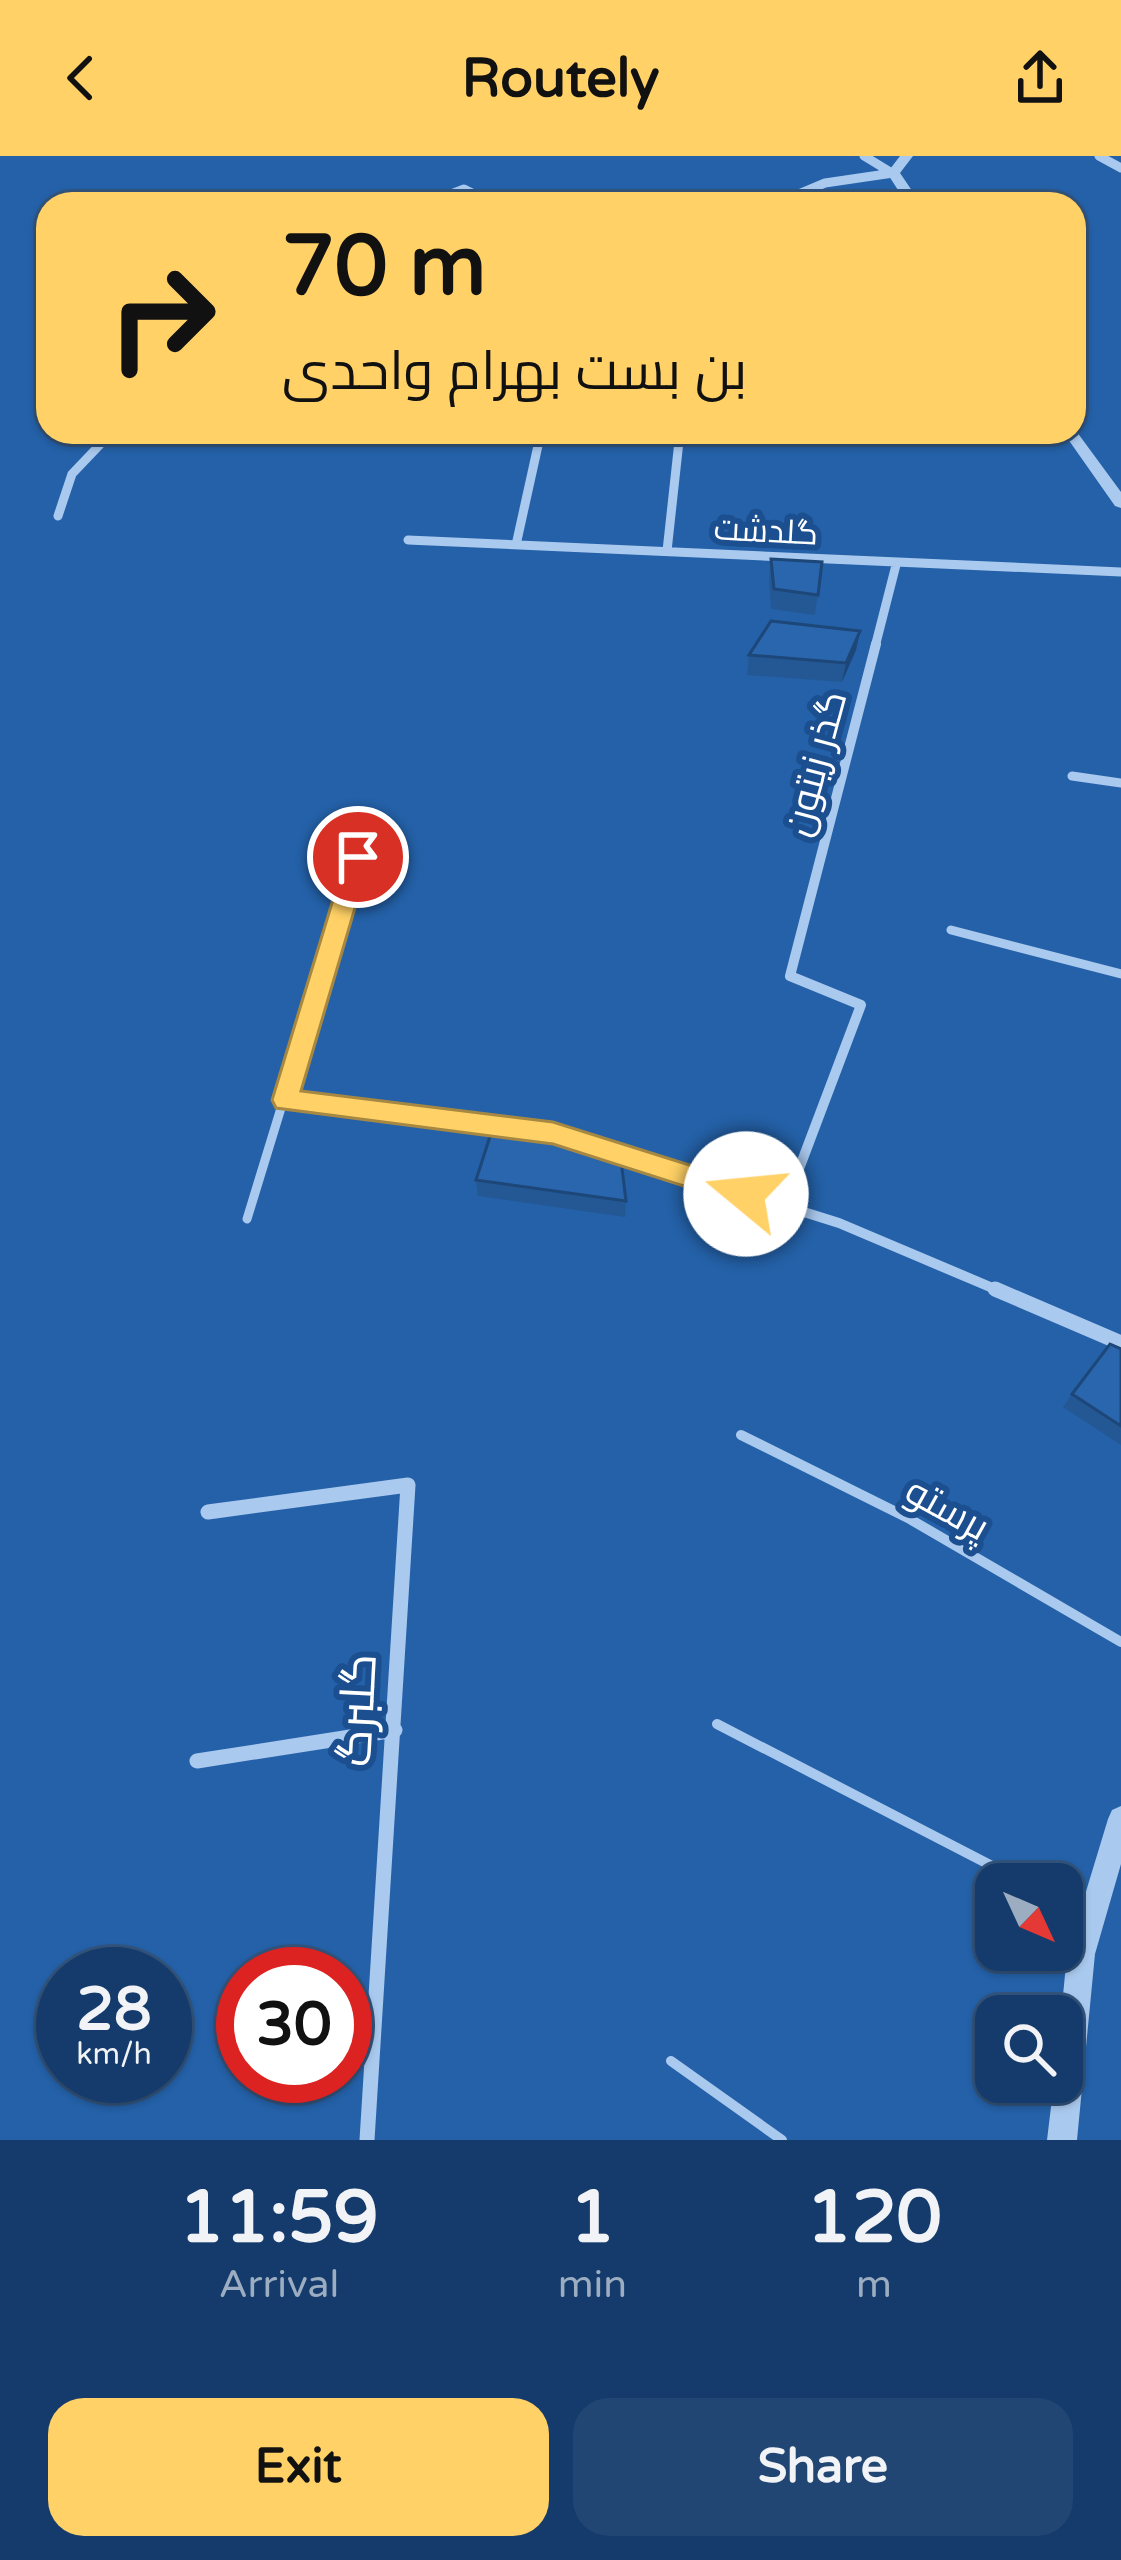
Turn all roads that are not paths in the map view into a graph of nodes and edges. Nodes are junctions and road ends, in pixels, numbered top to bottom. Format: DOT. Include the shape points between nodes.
graph roads {
  1 [pos="864,156"];
  2 [pos="908,156"];
  3 [pos="1099,156"];
  4 [pos="1121,168"];
  5 [pos="893,173"];
  6 [pos="804,192"];
  7 [pos="906,192"];
  8 [pos="101,444"];
  9 [pos="538,444"];
  10 [pos="679,444"];
  11 [pos="1079,444"];
  12 [pos="1121,503"];
  13 [pos="58,516"];
  14 [pos="408,540"];
  15 [pos="516,545"];
  16 [pos="667,551"];
  17 [pos="896,565"];
  18 [pos="1121,572"];
  19 [pos="1072,776"];
  20 [pos="1121,783"];
  21 [pos="358,857"];
  22 [pos="951,930"];
  23 [pos="1121,974"];
  24 [pos="285,1100"];
  25 [pos="530,1130"];
  26 [pos="595,1146"];
  27 [pos="784,1206"];
  28 [pos="248,1219"];
  29 [pos="1121,1343"];
  30 [pos="741,1435"];
  31 [pos="208,1512"];
  32 [pos="1121,1642"];
  33 [pos="717,1724"];
  34 [pos="394,1730"];
  35 [pos="197,1761"];
  36 [pos="1121,1819"];
  37 [pos="986,1863"];
  38 [pos="1083,1914"];
  39 [pos="1091,1918"];
  40 [pos="671,2061"];
  41 [pos="367,2140"];
  42 [pos="782,2140"];
  43 [pos="1062,2140"];
  1 -- 5 [label="street"];
  2 -- 5 [label="street"];
  3 -- 4 [label="street"];
  5 -- 6 [label="street"];
  5 -- 7 [label="street"];
  8 -- 13 [label="street" via="72,474"];
  9 -- 15 [label="street"];
  10 -- 16 [label="street"];
  11 -- 12 [label="street"];
  14 -- 15 [label="street, گلدشت"];
  15 -- 16 [label="street, گلدشت"];
  16 -- 17 [label="street, گلدشت"];
  17 -- 18 [label="street, گلدشت"];
  17 -- 27 [label="street, گذر زیتون" via="790,976 860,1005"];
  19 -- 20 [label="lane"];
  21 -- 24 [label="lane"];
  22 -- 23 [label="lane"];
  24 -- 25 [label="street"];
  24 -- 28 [label="lane"];
  26 -- 27 [label="street"];
  27 -- 29 [label="street"];
  30 -- 32 [label="lane, پرستو" via="908,1518"];
  31 -- 34 [label="street, گلبرگ" via="408,1485"];
  33 -- 37 [label="lane"];
  34 -- 35 [label="street"];
  34 -- 41 [label="street, گلبرگ"];
  36 -- 39 [label="street"];
  38 -- 39 [label="lane"];
  39 -- 43 [label="street"];
  40 -- 42 [label="lane"];
}
